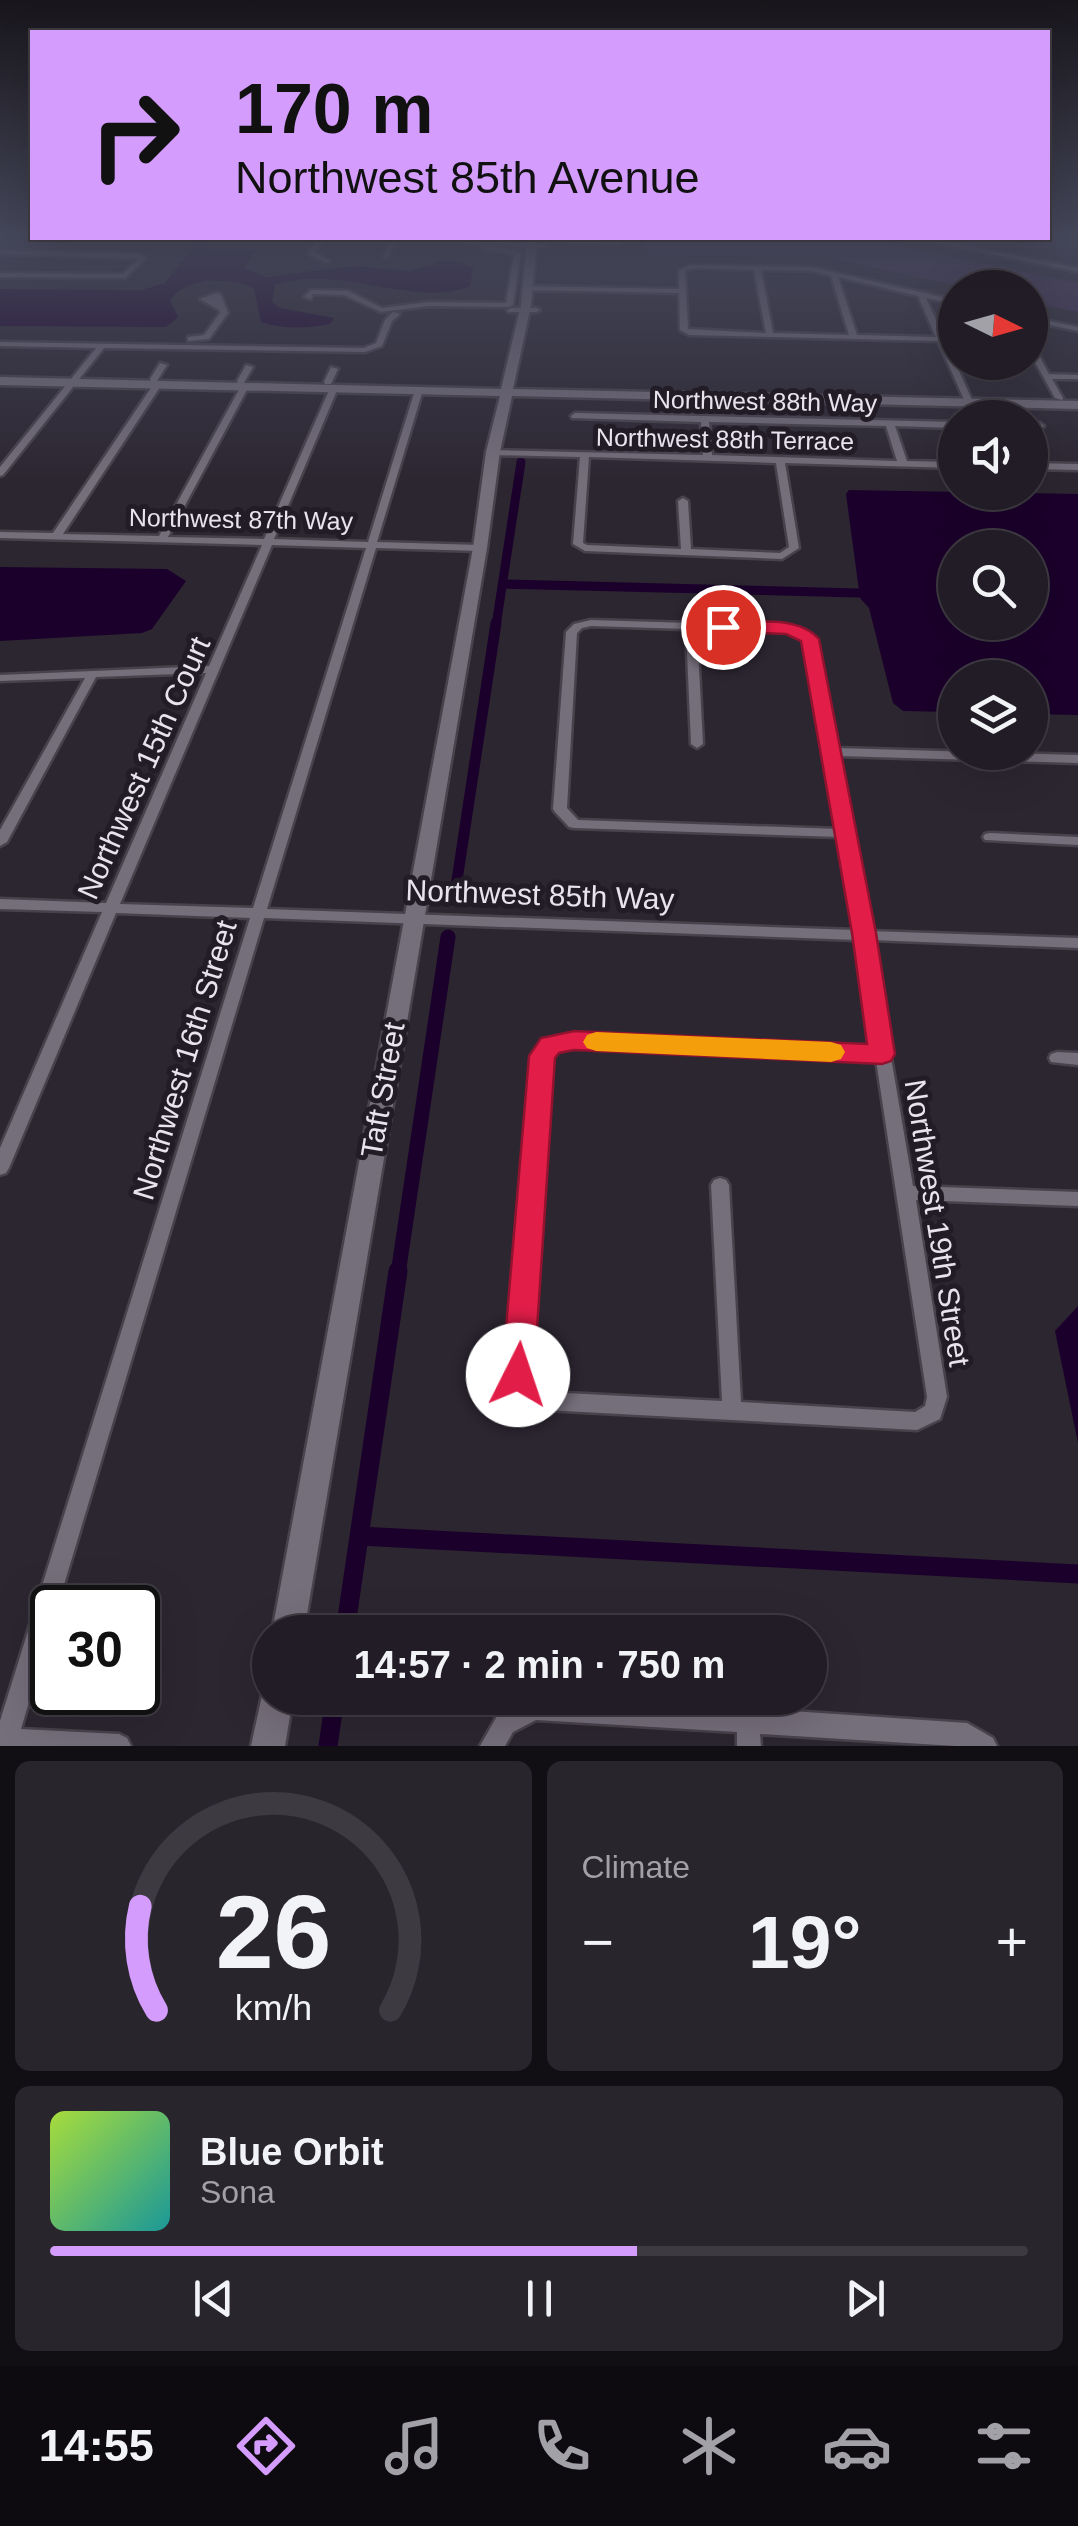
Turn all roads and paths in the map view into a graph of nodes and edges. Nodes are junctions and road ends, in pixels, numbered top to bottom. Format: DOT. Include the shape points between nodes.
graph roads {
  1 [pos="218,318"];
  2 [pos="390,318"];
  3 [pos="529,318"];
  4 [pos="683,318"];
  5 [pos="767,318"];
  6 [pos="848,318"];
  7 [pos="1048,323"];
  8 [pos="1078,330"];
  9 [pos="212,331"];
  10 [pos="770,336"];
  11 [pos="854,337"];
  12 [pos="938,339"];
  13 [pos="0,344"];
  14 [pos="102,346"];
  15 [pos="172,346"];
  16 [pos="239,348"];
  17 [pos="164,365"];
  18 [pos="249,367"];
  19 [pos="334,369"];
  20 [pos="1048,376"];
  21 [pos="1078,377"];
  22 [pos="0,378"];
  23 [pos="74,380"];
  24 [pos="959,380"];
  25 [pos="156,382"];
  26 [pos="243,383"];
  27 [pos="336,386"];
  28 [pos="414,387"];
  29 [pos="513,389"];
  30 [pos="1059,398"];
  31 [pos="968,399"];
  32 [pos="1078,402"];
  33 [pos="574,416"];
  34 [pos="705,420"];
  35 [pos="890,424"];
  36 [pos="938,425"];
  37 [pos="500,452"];
  38 [pos="585,456"];
  39 [pos="708,458"];
  40 [pos="780,461"];
  41 [pos="903,464"];
  42 [pos="938,464"];
  43 [pos="1048,466"];
  44 [pos="1078,467"];
  45 [pos="0,473"];
  46 [pos="683,502"];
  47 [pos="0,535"];
  48 [pos="56,537"];
  49 [pos="162,539"];
  50 [pos="268,543"];
  51 [pos="371,544"];
  52 [pos="480,548"];
  53 [pos="686,553"];
  54 [pos="691,626"];
  55 [pos="215,669"];
  56 [pos="92,675"];
  57 [pos="0,678"];
  58 [pos="696,744"];
  59 [pos="831,752"];
  60 [pos="1078,759"];
  61 [pos="844,834"];
  62 [pos="990,837"];
  63 [pos="1078,841"];
  64 [pos="0,842"];
  65 [pos="0,904"];
  66 [pos="110,909"];
  67 [pos="258,913"];
  68 [pos="413,918"];
  69 [pos="864,933"];
  70 [pos="1078,942"];
  71 [pos="882,1054"];
  72 [pos="1057,1058"];
  73 [pos="1078,1059"];
  74 [pos="0,1168"];
  75 [pos="720,1185"];
  76 [pos="907,1193"];
  77 [pos="1078,1199"];
  78 [pos="732,1411"];
  79 [pos="291,1615"];
  80 [pos="273,1715"];
  81 [pos="748,1720"];
  82 [pos="3,1742"];
  83 [pos="119,1746"];
  84 [pos="268,1746"];
  85 [pos="492,1746"];
  86 [pos="750,1746"];
  87 [pos="985,1746"];
  1 -- 9 [label="street"];
  2 -- 16 [label="street" via="370,349"];
  3 -- 29 [label="street, Taft Street"];
  4 -- 10 [label="street" via="689,333"];
  5 -- 10 [label="street"];
  6 -- 11 [label="street"];
  7 -- 8 [label="street"];
  9 -- 15 [label="street"];
  9 -- 16 [label="street"];
  10 -- 11 [label="street"];
  11 -- 12 [label="street"];
  13 -- 14 [label="street"];
  14 -- 15 [label="street"];
  14 -- 23 [label="street"];
  15 -- 16 [label="street"];
  17 -- 25 [label="street"];
  18 -- 26 [label="street"];
  19 -- 27 [label="street, Northwest 15th Court"];
  20 -- 21 [label="street"];
  20 -- 30 [label="street"];
  22 -- 23 [label="street"];
  23 -- 25 [label="street"];
  23 -- 45 [label="street"];
  24 -- 31 [label="street"];
  25 -- 26 [label="street"];
  25 -- 48 [label="street"];
  26 -- 27 [label="street"];
  26 -- 49 [label="street"];
  27 -- 28 [label="street"];
  27 -- 50 [label="street, Northwest 15th Court"];
  28 -- 29 [label="street"];
  28 -- 51 [label="street, Northwest 16th Street"];
  29 -- 31 [label="street"];
  29 -- 37 [label="street, Taft Street"];
  30 -- 31 [label="street"];
  30 -- 32 [label="street"];
  31 -- 32 [label="street"];
  33 -- 34 [label="street, Northwest 88th Way"];
  34 -- 35 [label="street, Northwest 88th Way"];
  34 -- 39 [label="street"];
  35 -- 36 [label="street, Northwest 88th Way"];
  35 -- 41 [label="street"];
  37 -- 38 [label="street, Northwest 88th Terrace"];
  37 -- 52 [label="street, Taft Street"];
  38 -- 39 [label="street, Northwest 88th Terrace"];
  38 -- 53 [label="street" via="578,544"];
  39 -- 40 [label="street, Northwest 88th Terrace"];
  40 -- 41 [label="street, Northwest 88th Terrace"];
  40 -- 53 [label="street" via="792,552"];
  41 -- 42 [label="street, Northwest 88th Terrace"];
  43 -- 44 [label="street"];
  46 -- 53 [label="street"];
  47 -- 48 [label="street, Northwest 87th Way"];
  48 -- 49 [label="street, Northwest 87th Way"];
  49 -- 50 [label="street, Northwest 87th Way"];
  50 -- 51 [label="street, Northwest 87th Way"];
  50 -- 55 [label="street, Northwest 15th Court"];
  51 -- 52 [label="street, Northwest 87th Way"];
  51 -- 67 [label="street, Northwest 16th Street"];
  52 -- 68 [label="street, Taft Street"];
  54 -- 58 [label="street"];
  54 -- 59 [label="street, Northwest 19th Street" via="801,632 810,639"];
  54 -- 61 [label="street" via="578,626 572,632 560,809 568,820"];
  55 -- 56 [label="street"];
  55 -- 66 [label="street, Northwest 15th Court"];
  56 -- 57 [label="street"];
  56 -- 64 [label="street"];
  59 -- 60 [label="street"];
  59 -- 61 [label="street, Northwest 19th Street"];
  61 -- 69 [label="street, Northwest 19th Street"];
  62 -- 63 [label="street"];
  65 -- 66 [label="street, Northwest 85th Way"];
  66 -- 67 [label="street, Northwest 85th Way"];
  66 -- 74 [label="street, Northwest 15th Court"];
  67 -- 68 [label="street, Northwest 85th Way"];
  67 -- 82 [label="street, Northwest 16th Street"];
  68 -- 69 [label="street, Northwest 85th Way"];
  68 -- 79 [label="street, Taft Street"];
  69 -- 70 [label="street, Northwest 85th Way"];
  69 -- 71 [label="street, Northwest 19th Street"];
  71 -- 76 [label="street, Northwest 19th Street"];
  71 -- 78 [label="street" via="574,1041 550,1045 542,1056 518,1375 527,1393 545,1401"];
  72 -- 73 [label="street"];
  75 -- 78 [label="street"];
  76 -- 77 [label="street"];
  76 -- 78 [label="street, Northwest 19th Street" via="937,1398 933,1412 917,1420"];
  80 -- 84 [label="street"];
  81 -- 85 [label="street" via="534,1708 505,1724"];
  81 -- 86 [label="street"];
  81 -- 87 [label="street" via="966,1736"];
  82 -- 83 [label="street"];
}
